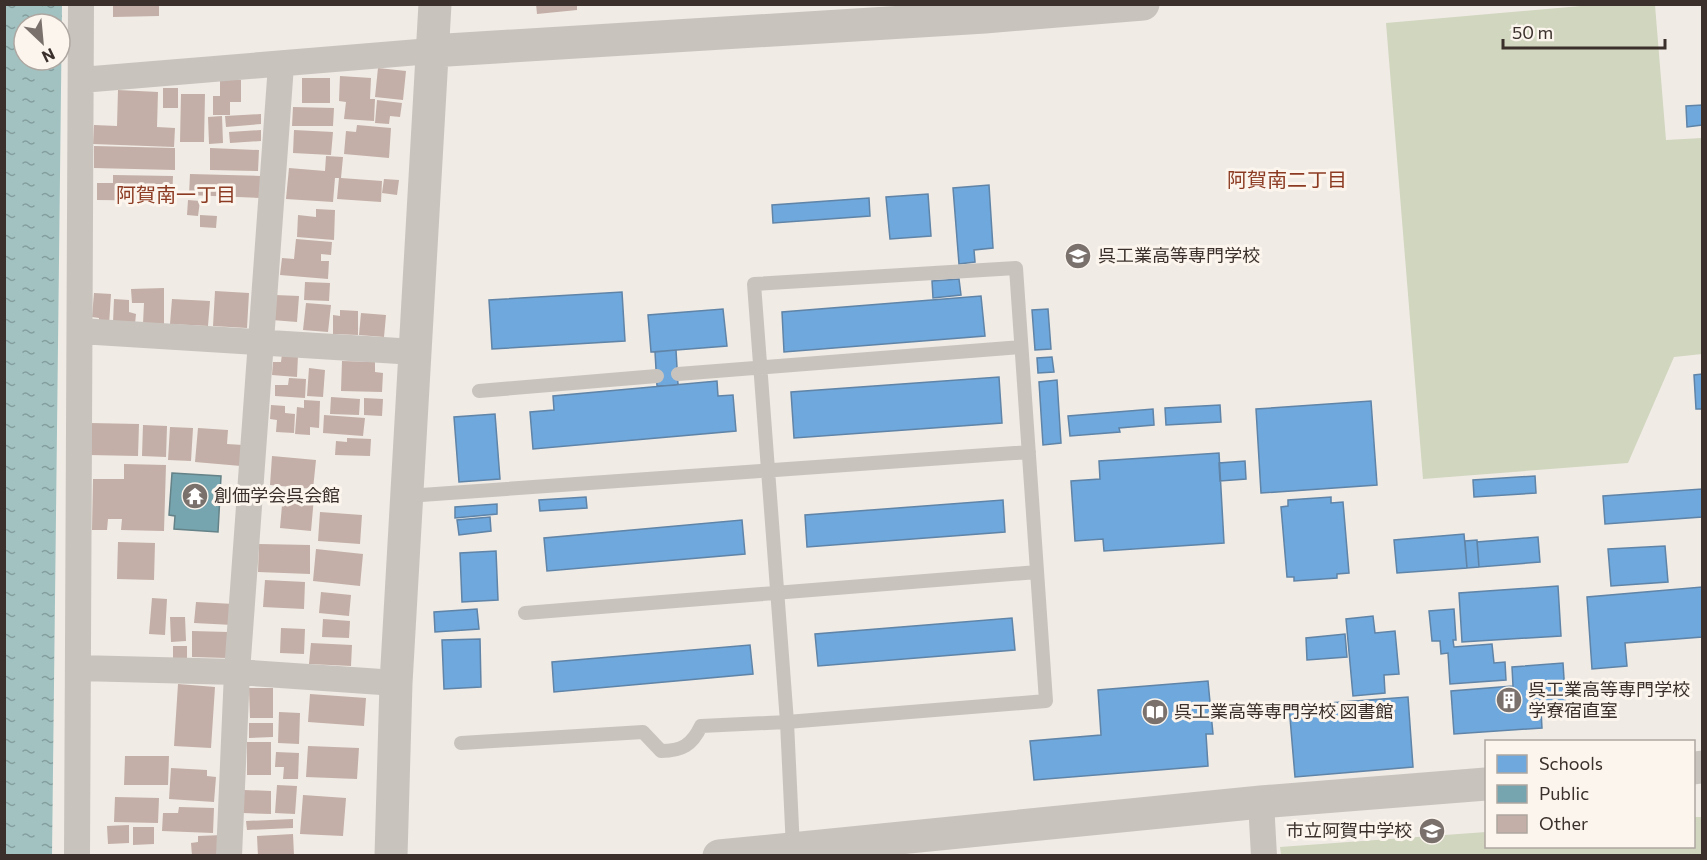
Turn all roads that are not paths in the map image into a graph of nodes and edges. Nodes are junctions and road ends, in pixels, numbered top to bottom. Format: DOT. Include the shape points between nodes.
graph roads {
  1 [pos="81,4"];
  2 [pos="435,4"];
  3 [pos="1143,4"];
  4 [pos="984,11"];
  5 [pos="431,51"];
  6 [pos="281,65"];
  7 [pos="81,80"];
  8 [pos="80,331"];
  9 [pos="261,342"];
  10 [pos="1021,347"];
  11 [pos="415,352"];
  12 [pos="760,368"];
  13 [pos="678,374"];
  14 [pos="657,376"];
  15 [pos="479,391"];
  16 [pos="1029,452"];
  17 [pos="768,472"];
  18 [pos="407,496"];
  19 [pos="1037,572"];
  20 [pos="777,592"];
  21 [pos="525,613"];
  22 [pos="78,668"];
  23 [pos="237,672"];
  24 [pos="396,683"];
  25 [pos="787,722"];
  26 [pos="461,743"];
  27 [pos="1485,784"];
  28 [pos="1261,802"];
  29 [pos="793,849"];
  30 [pos="77,855"];
  31 [pos="229,855"];
  32 [pos="391,855"];
  33 [pos="719,855"];
  34 [pos="1264,855"];
  1 -- 7 [label="street"];
  2 -- 5 [label="street"];
  3 -- 4 [label="street"];
  4 -- 5 [label="street"];
  5 -- 6 [label="street"];
  5 -- 11 [label="street"];
  6 -- 7 [label="street"];
  6 -- 9 [label="street"];
  7 -- 8 [label="street"];
  8 -- 9 [label="street"];
  8 -- 22 [label="street"];
  9 -- 11 [label="street"];
  9 -- 23 [label="street"];
  10 -- 12 [label="lane"];
  10 -- 12 [label="lane" via="1016,268 754,284"];
  10 -- 16 [label="lane"];
  11 -- 18 [label="street"];
  12 -- 13 [label="lane"];
  12 -- 17 [label="lane"];
  14 -- 15 [label="lane"];
  16 -- 17 [label="lane"];
  16 -- 19 [label="lane"];
  17 -- 18 [label="lane"];
  17 -- 20 [label="lane"];
  18 -- 24 [label="street"];
  19 -- 20 [label="lane"];
  19 -- 25 [label="lane" via="1046,701"];
  20 -- 21 [label="lane"];
  20 -- 25 [label="lane"];
  22 -- 23 [label="street"];
  22 -- 30 [label="street"];
  23 -- 24 [label="street"];
  23 -- 31 [label="street"];
  24 -- 32 [label="street"];
  25 -- 26 [label="lane" via="701,726 694,741 678,751 661,751 643,732"];
  25 -- 29 [label="lane"];
  27 -- 28 [label="street"];
  28 -- 29 [label="street"];
  28 -- 34 [label="street"];
  29 -- 33 [label="street"];
}
